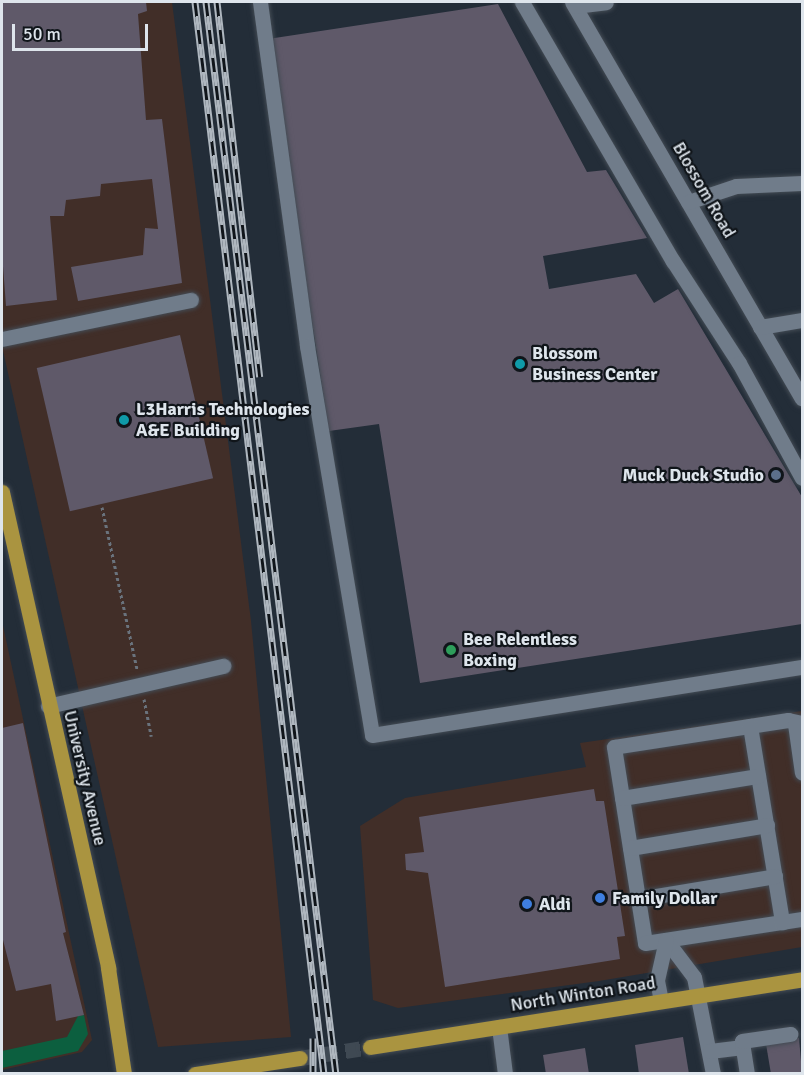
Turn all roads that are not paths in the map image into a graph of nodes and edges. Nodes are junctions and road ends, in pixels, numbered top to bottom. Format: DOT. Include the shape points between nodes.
graph roads {
  1 [pos="260,2"];
  2 [pos="522,2"];
  3 [pos="606,2"];
  4 [pos="573,4"];
  5 [pos="802,183"];
  6 [pos="688,202"];
  7 [pos="191,300"];
  8 [pos="802,320"];
  9 [pos="760,327"];
  10 [pos="2,339"];
  11 [pos="802,398"];
  12 [pos="802,478"];
  13 [pos="2,492"];
  14 [pos="223,666"];
  15 [pos="802,667"];
  16 [pos="48,706"];
  17 [pos="799,723"];
  18 [pos="750,726"];
  19 [pos="802,773"];
  20 [pos="758,776"];
  21 [pos="622,798"];
  22 [pos="767,825"];
  23 [pos="630,848"];
  24 [pos="775,876"];
  25 [pos="638,899"];
  26 [pos="802,919"];
  27 [pos="782,922"];
  28 [pos="666,940"];
  29 [pos="802,979"];
  30 [pos="697,995"];
  31 [pos="661,1001"];
  32 [pos="499,1027"];
  33 [pos="790,1034"];
  34 [pos="370,1047"];
  35 [pos="743,1047"];
  36 [pos="710,1051"];
  37 [pos="300,1058"];
  38 [pos="124,1074"];
  39 [pos="195,1074"];
  40 [pos="505,1074"];
  41 [pos="713,1074"];
  42 [pos="747,1074"];
  1 -- 15 [label="street" via="307,346 372,735"];
  2 -- 12 [label="street" via="673,261 739,363"];
  3 -- 4 [label="street"];
  4 -- 6 [label="street, Blossom Road"];
  5 -- 6 [label="street" via="736,186"];
  6 -- 9 [label="street, Blossom Road"];
  7 -- 10 [label="street"];
  8 -- 9 [label="street"];
  9 -- 11 [label="street, Blossom Road"];
  13 -- 16 [label="main road, University Avenue"];
  14 -- 16 [label="street"];
  16 -- 38 [label="main road, University Avenue" via="106,957"];
  17 -- 18 [label="street" via="788,720"];
  17 -- 19 [label="street"];
  18 -- 20 [label="street"];
  18 -- 21 [label="street" via="614,747"];
  20 -- 21 [label="street"];
  20 -- 22 [label="street"];
  21 -- 23 [label="street"];
  22 -- 23 [label="street"];
  22 -- 24 [label="street"];
  23 -- 25 [label="street"];
  24 -- 25 [label="street"];
  24 -- 27 [label="street"];
  25 -- 28 [label="street" via="645,944"];
  26 -- 27 [label="street"];
  27 -- 28 [label="street"];
  28 -- 30 [label="street" via="694,977"];
  28 -- 31 [label="street" via="657,980"];
  29 -- 30 [label="main road, North Winton Road"];
  30 -- 31 [label="main road, North Winton Road"];
  30 -- 36 [label="street"];
  31 -- 32 [label="main road, North Winton Road"];
  32 -- 34 [label="main road, North Winton Road"];
  32 -- 40 [label="street"];
  33 -- 35 [label="street" via="742,1041"];
  35 -- 36 [label="street"];
  35 -- 42 [label="street"];
  36 -- 41 [label="street"];
  37 -- 39 [label="main road"];
}
